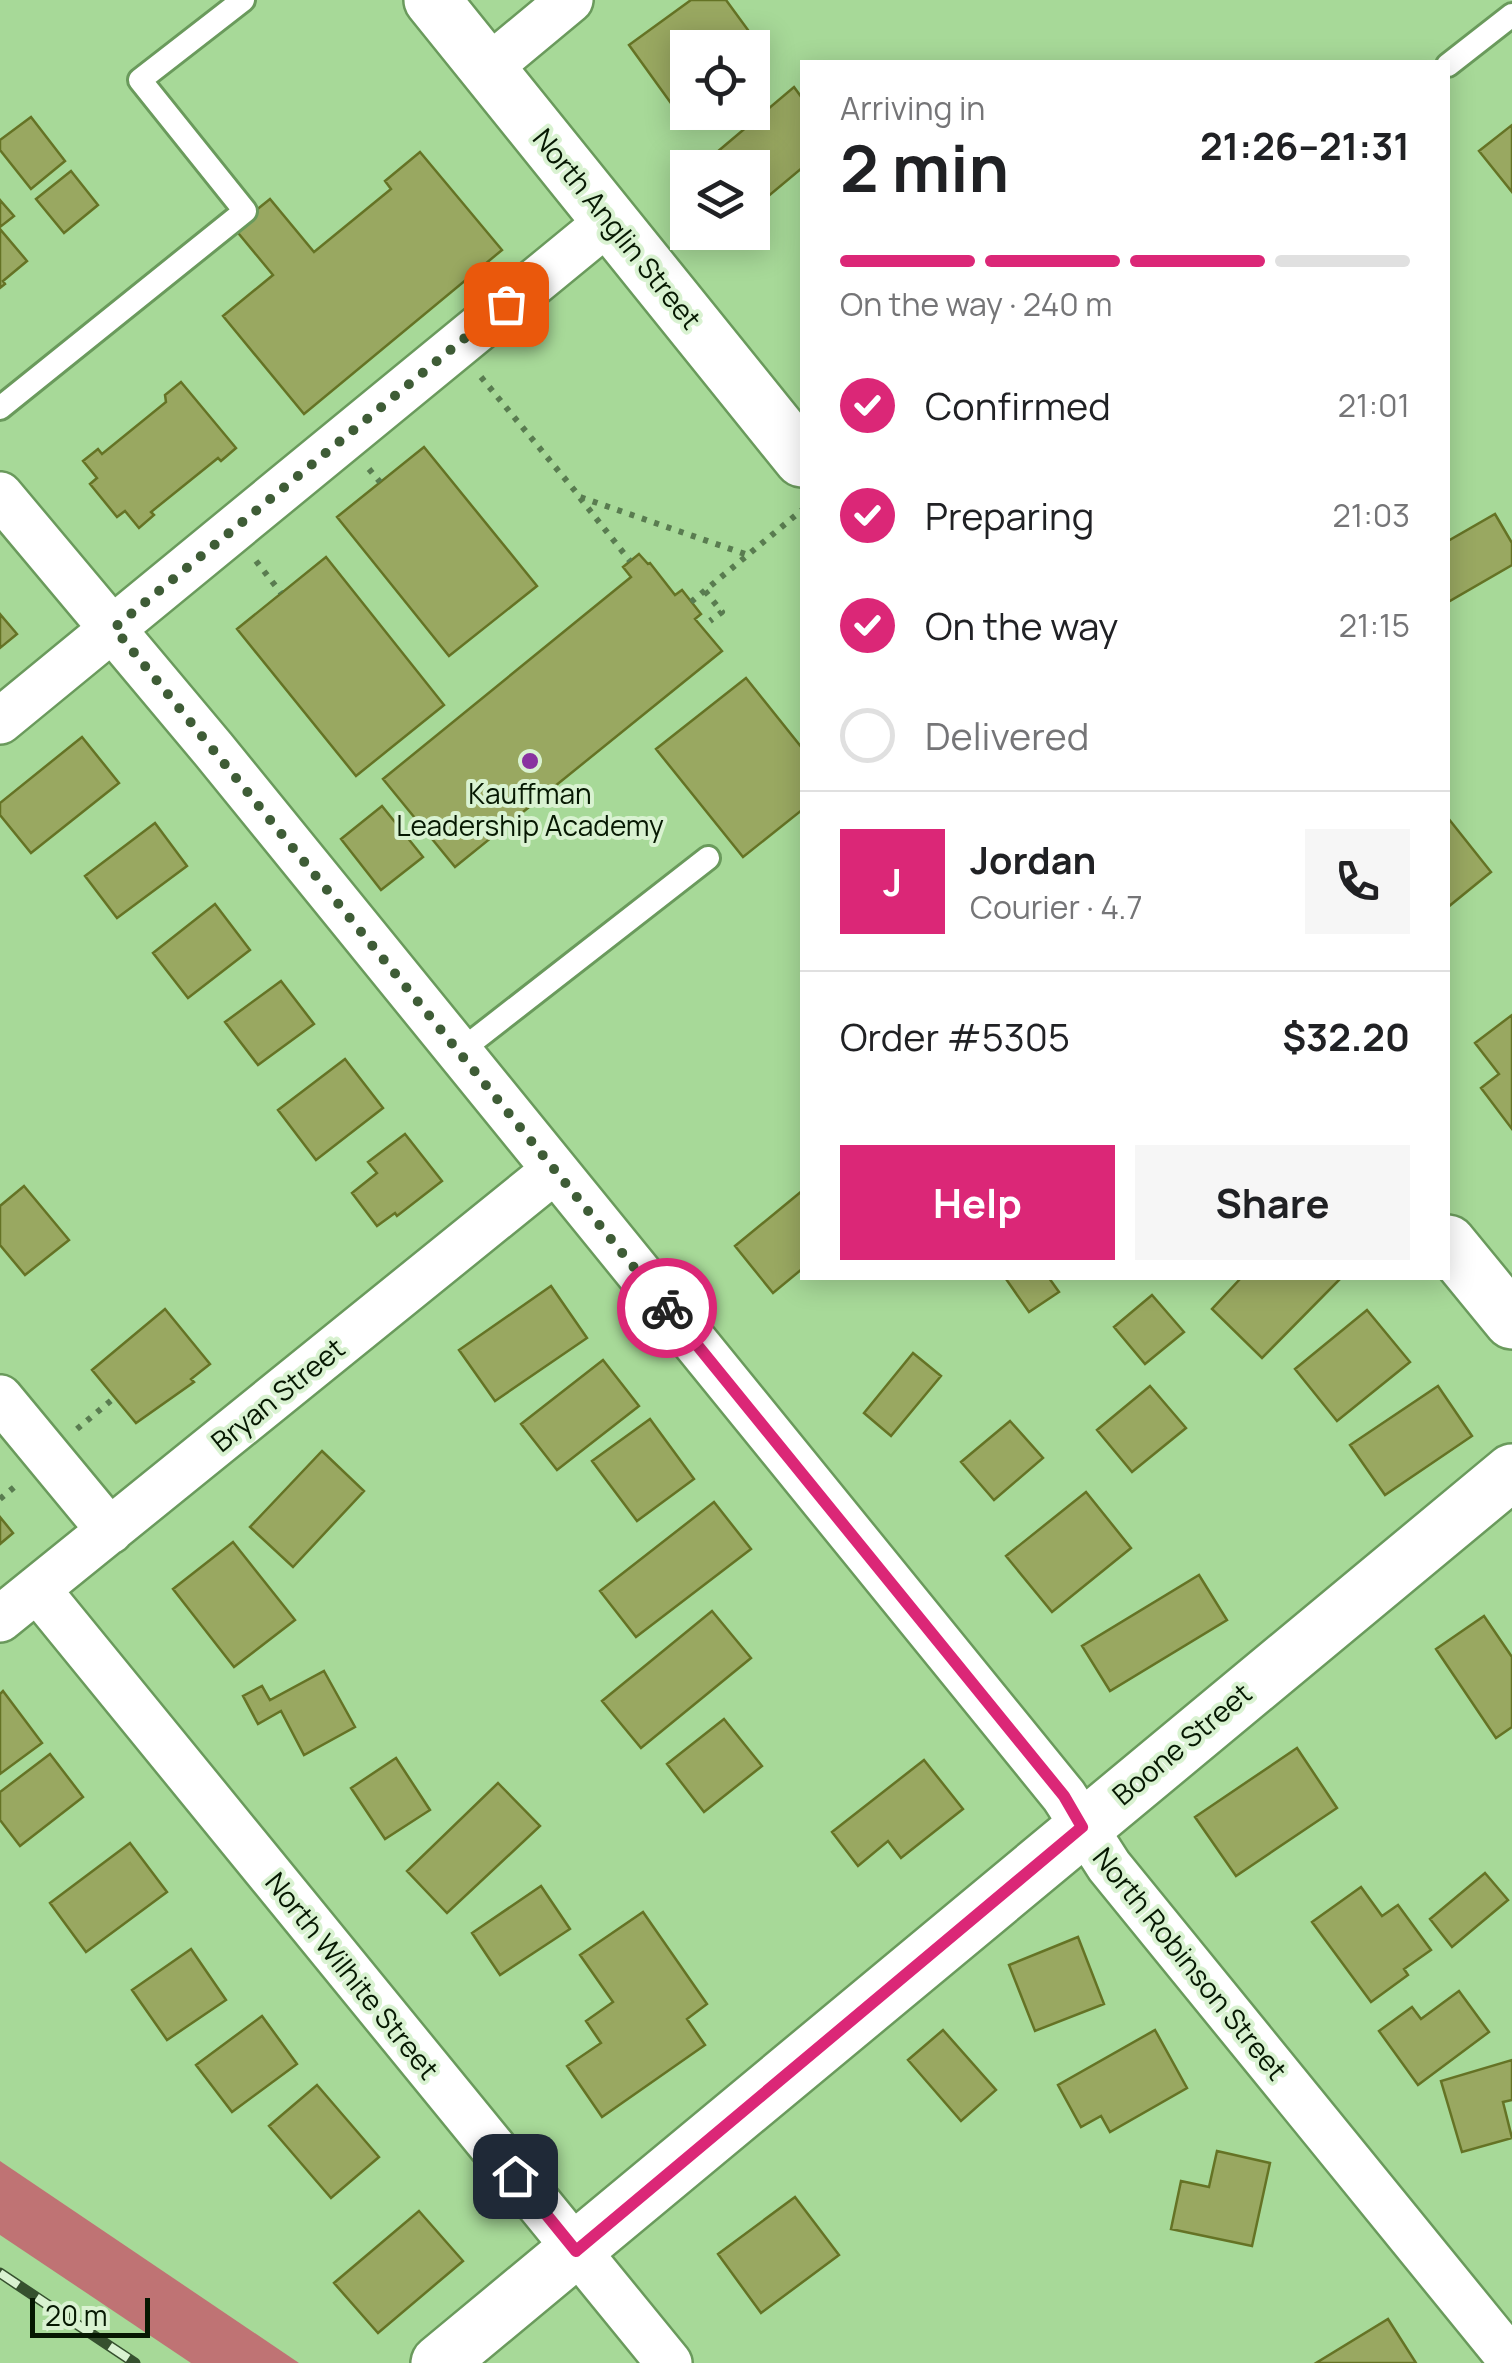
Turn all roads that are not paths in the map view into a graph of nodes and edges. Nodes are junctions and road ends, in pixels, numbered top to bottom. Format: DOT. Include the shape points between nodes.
graph roads {
  1 [pos="244,0"];
  2 [pos="432,0"];
  3 [pos="570,0"];
  4 [pos="1512,15"];
  5 [pos="1450,63"];
  6 [pos="488,68"];
  7 [pos="609,221"];
  8 [pos="0,408"];
  9 [pos="800,456"];
  10 [pos="0,495"];
  11 [pos="114,628"];
  12 [pos="0,721"];
  13 [pos="708,858"];
  14 [pos="459,1052"];
  15 [pos="555,1170"];
  16 [pos="1450,1245"];
  17 [pos="1512,1321"];
  18 [pos="0,1398"];
  19 [pos="1512,1472"];
  20 [pos="110,1531"];
  21 [pos="37,1589"];
  22 [pos="0,1619"];
  23 [pos="1082,1827"];
  24 [pos="576,2251"];
  25 [pos="1512,2361"];
  26 [pos="439,2363"];
  27 [pos="668,2363"];
  1 -- 8 [label="lane" via="140,80 245,211"];
  2 -- 6 [label="street, North Anglin Street"];
  3 -- 6 [label="street"];
  4 -- 5 [label="lane"];
  6 -- 7 [label="street, North Anglin Street"];
  7 -- 9 [label="street, North Anglin Street"];
  7 -- 11 [label="street"];
  10 -- 11 [label="street, North Robinson Street"];
  11 -- 12 [label="street"];
  11 -- 14 [label="street, North Robinson Street"];
  13 -- 14 [label="lane"];
  14 -- 15 [label="street, North Robinson Street"];
  15 -- 20 [label="street, Bryan Street"];
  15 -- 23 [label="street, North Robinson Street" via="1064,1796"];
  16 -- 17 [label="street"];
  18 -- 20 [label="street"];
  19 -- 23 [label="street, Boone Street"];
  20 -- 21 [label="street, Bryan Street"];
  21 -- 22 [label="street, Bryan Street"];
  21 -- 24 [label="street, North Wilhite Street"];
  23 -- 24 [label="street, Boone Street"];
  23 -- 25 [label="street, North Robinson Street"];
  24 -- 26 [label="street, Boone Street"];
  24 -- 27 [label="street, North Wilhite Street"];
}
